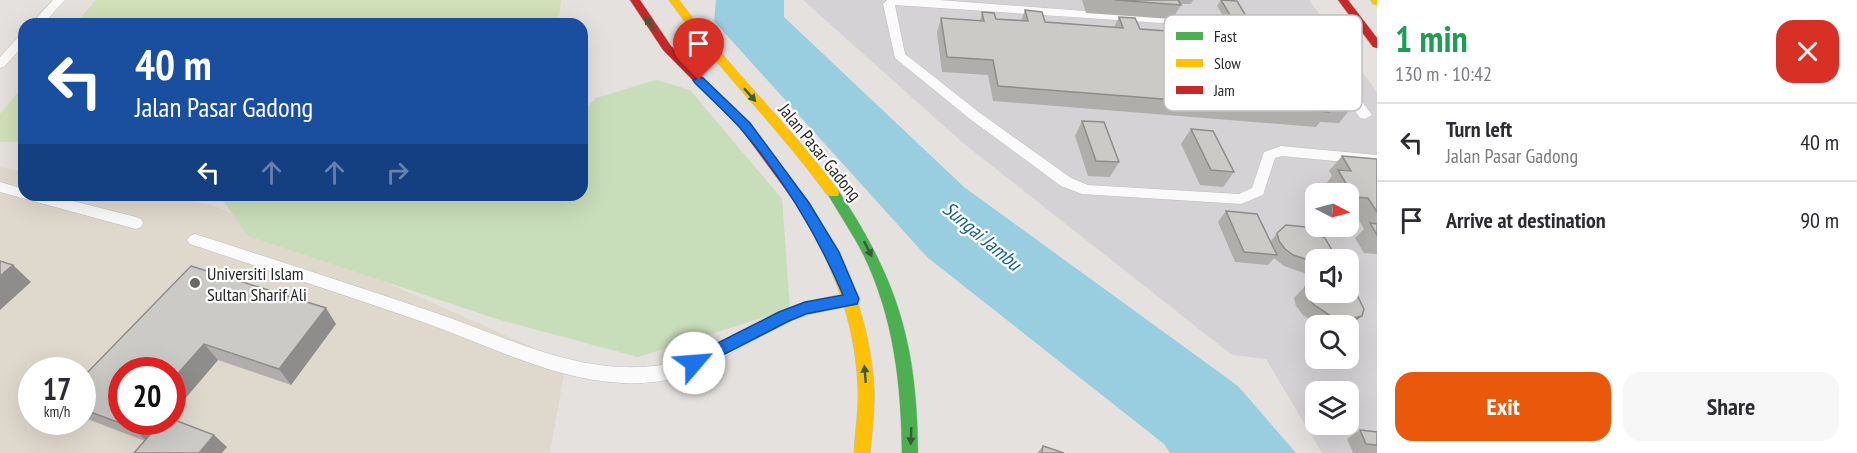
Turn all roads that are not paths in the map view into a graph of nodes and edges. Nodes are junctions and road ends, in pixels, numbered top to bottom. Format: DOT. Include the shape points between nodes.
graph roads {
  1 [pos="59,0"];
  2 [pos="635,0"];
  3 [pos="662,0"];
  4 [pos="674,0"];
  5 [pos="1343,0"];
  6 [pos="1354,15"];
  7 [pos="42,18"];
  8 [pos="1164,20"];
  9 [pos="1362,25"];
  10 [pos="18,44"];
  11 [pos="1377,45"];
  12 [pos="667,48"];
  13 [pos="0,64"];
  14 [pos="1362,111"];
  15 [pos="1365,115"];
  16 [pos="1377,160"];
  17 [pos="0,187"];
  18 [pos="18,192"];
  19 [pos="52,201"];
  20 [pos="136,223"];
  21 [pos="195,240"];
  22 [pos="852,299"];
  23 [pos="862,453"];
  24 [pos="910,453"];
  1 -- 7 [label="lane"];
  12 -- 2 [label="street, one-way"];
  3 -- 12 [label="street" via="683,37"];
  4 -- 24 [label="street, Jalan Pasar Gadong, one-way" via="702,39 811,164 864,241 889,292 904,339 912,395"];
  5 -- 6 [label="street"];
  8 -- 16 [label="lane" via="894,0 889,4 899,55 1066,182 1087,190 1241,199 1258,191 1269,155 1281,151"];
  9 -- 11 [label="street"];
  10 -- 13 [label="lane"];
  12 -- 22 [label="street" via="745,126 805,207 832,252"];
  14 -- 15 [label="lane"];
  17 -- 18 [label="lane"];
  19 -- 20 [label="lane"];
  21 -- 22 [label="lane" via="438,320 546,361 621,376 656,374 694,363 784,316"];
  23 -- 22 [label="street, one-way" via="866,390 862,342"];
}
